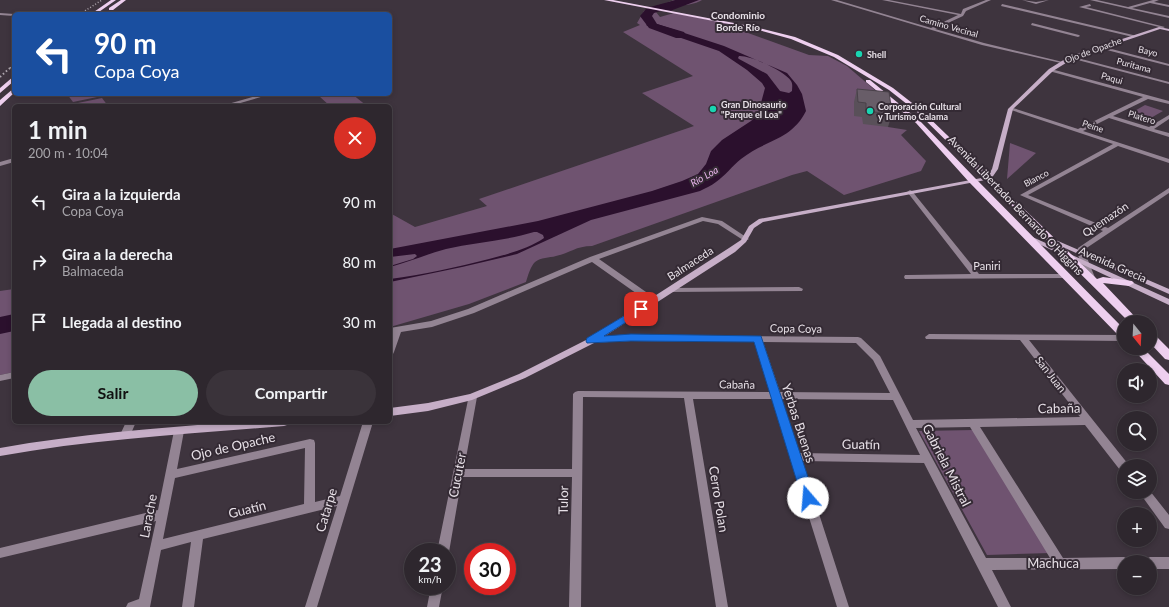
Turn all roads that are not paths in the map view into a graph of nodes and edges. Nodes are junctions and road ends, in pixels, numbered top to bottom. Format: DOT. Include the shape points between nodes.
graph roads {
  1 [pos="114,0"];
  2 [pos="124,0"];
  3 [pos="606,0"];
  4 [pos="833,0"];
  5 [pos="884,0"];
  6 [pos="989,0"];
  7 [pos="1024,0"];
  8 [pos="1047,0"];
  9 [pos="1092,0"];
  10 [pos="1157,0"];
  11 [pos="1149,2"];
  12 [pos="1002,5"];
  13 [pos="1090,5"];
  14 [pos="1169,6"];
  15 [pos="1127,8"];
  16 [pos="96,12"];
  17 [pos="106,12"];
  18 [pos="1112,12"];
  19 [pos="0,14"];
  20 [pos="12,15"];
  21 [pos="962,15"];
  22 [pos="1043,15"];
  23 [pos="1169,17"];
  24 [pos="1140,22"];
  25 [pos="1169,25"];
  26 [pos="1161,28"];
  27 [pos="931,29"];
  28 [pos="1169,30"];
  29 [pos="1078,36"];
  30 [pos="1133,36"];
  31 [pos="1100,47"];
  32 [pos="1072,57"];
  33 [pos="1061,62"];
  34 [pos="1168,64"];
  35 [pos="850,65"];
  36 [pos="1051,70"];
  37 [pos="12,80"];
  38 [pos="1169,83"];
  39 [pos="0,91"];
  40 [pos="12,92"];
  41 [pos="262,96"];
  42 [pos="1147,97"];
  43 [pos="1169,103"];
  44 [pos="0,104"];
  45 [pos="232,104"];
  46 [pos="1011,109"];
  47 [pos="1109,116"];
  48 [pos="1169,117"];
  49 [pos="1150,129"];
  50 [pos="1078,131"];
  51 [pos="1169,135"];
  52 [pos="1118,144"];
  53 [pos="12,161"];
  54 [pos="1169,161"];
  55 [pos="0,164"];
  56 [pos="989,178"];
  57 [pos="972,180"];
  58 [pos="910,192"];
  59 [pos="1168,192"];
  60 [pos="1107,230"];
  61 [pos="1027,236"];
  62 [pos="744,239"];
  63 [pos="1052,240"];
  64 [pos="1081,253"];
  65 [pos="1068,256"];
  66 [pos="593,259"];
  67 [pos="1085,263"];
  68 [pos="976,276"];
  69 [pos="1066,276"];
  70 [pos="908,277"];
  71 [pos="1095,283"];
  72 [pos="1129,283"];
  73 [pos="799,288"];
  74 [pos="670,290"];
  75 [pos="1169,292"];
  76 [pos="653,301"];
  77 [pos="1169,302"];
  78 [pos="1128,315"];
  79 [pos="1117,328"];
  80 [pos="393,331"];
  81 [pos="929,338"];
  82 [pos="1023,338"];
  83 [pos="1117,338"];
  84 [pos="758,339"];
  85 [pos="858,340"];
  86 [pos="590,341"];
  87 [pos="1157,344"];
  88 [pos="1144,355"];
  89 [pos="1169,356"];
  90 [pos="12,375"];
  91 [pos="0,378"];
  92 [pos="1169,381"];
  93 [pos="578,394"];
  94 [pos="688,395"];
  95 [pos="776,396"];
  96 [pos="472,397"];
  97 [pos="896,397"];
  98 [pos="392,412"];
  99 [pos="1088,421"];
  100 [pos="973,423"];
  101 [pos="130,424"];
  102 [pos="261,424"];
  103 [pos="367,424"];
  104 [pos="910,424"];
  105 [pos="179,431"];
  106 [pos="125,436"];
  107 [pos="0,452"];
  108 [pos="795,457"];
  109 [pos="927,458"];
  110 [pos="1118,459"];
  111 [pos="458,473"];
  112 [pos="577,473"];
  113 [pos="171,475"];
  114 [pos="345,499"];
  115 [pos="1149,499"];
  116 [pos="310,507"];
  117 [pos="162,514"];
  118 [pos="1169,524"];
  119 [pos="198,536"];
  120 [pos="445,543"];
  121 [pos="156,546"];
  122 [pos="0,553"];
  123 [pos="1060,563"];
  124 [pos="1117,563"];
  125 [pos="1157,563"];
  126 [pos="1169,563"];
  127 [pos="982,564"];
  128 [pos="435,595"];
  129 [pos="140,606"];
  130 [pos="188,607"];
  131 [pos="311,607"];
  132 [pos="433,607"];
  133 [pos="575,607"];
  134 [pos="722,607"];
  135 [pos="843,607"];
  136 [pos="1005,607"];
  1 -- 16 [label="main road"];
  2 -- 17 [label="main road"];
  3 -- 35 [label="main road, Avenida Libertador Bernardo O'Higgins" via="755,28 793,38"];
  4 -- 27 [label="street, Camino Vecinal"];
  5 -- 21 [label="street"];
  6 -- 21 [label="street" via="964,10"];
  7 -- 8 [label="street" via="1036,3"];
  9 -- 15 [label="street"];
  10 -- 11 [label="street"];
  11 -- 14 [label="street"];
  11 -- 15 [label="street"];
  12 -- 22 [label="street"];
  13 -- 24 [label="street" via="1081,7"];
  15 -- 23 [label="street"];
  18 -- 24 [label="street" via="1146,20"];
  19 -- 20 [label="street"];
  21 -- 27 [label="street"];
  22 -- 29 [label="street" via="1030,26"];
  22 -- 30 [label="street"];
  24 -- 26 [label="street"];
  25 -- 26 [label="street, Ojo de Opache"];
  26 -- 28 [label="main road"];
  26 -- 30 [label="main road, Ojo de Opache"];
  27 -- 33 [label="street, Camino Vecinal"];
  30 -- 31 [label="main road, Ojo de Opache"];
  31 -- 32 [label="main road, Ojo de Opache"];
  31 -- 34 [label="street, Bayo"];
  32 -- 33 [label="main road, Ojo de Opache"];
  32 -- 38 [label="street, Puritama"];
  33 -- 36 [label="main road, Ojo de Opache"];
  35 -- 56 [label="main road, Avenida Libertador Bernardo O'Higgins" via="891,89 919,111"];
  35 -- 57 [label="main road, Avenida Libertador Bernardo O'Higgins" via="918,122"];
  36 -- 42 [label="street, Paqui"];
  36 -- 46 [label="main road, Ojo de Opache"];
  37 -- 39 [label="main road"];
  40 -- 44 [label="main road"];
  41 -- 45 [label="street"];
  42 -- 43 [label="street, Paqui"];
  42 -- 47 [label="street"];
  46 -- 50 [label="street, Peine"];
  46 -- 56 [label="main road" via="995,169"];
  47 -- 49 [label="street, Platero"];
  47 -- 50 [label="street"];
  48 -- 49 [label="street"];
  49 -- 51 [label="street, Platero"];
  50 -- 52 [label="street, Peine"];
  52 -- 54 [label="street, Peine"];
  52 -- 60 [label="street, Blanco" via="1023,195"];
  53 -- 55 [label="street"];
  56 -- 57 [label="main road, Balmaceda"];
  56 -- 63 [label="main road, Avenida Libertador Bernardo O'Higgins"];
  57 -- 58 [label="main road, Balmaceda"];
  57 -- 61 [label="main road, Avenida Libertador Bernardo O'Higgins"];
  58 -- 62 [label="main road, Balmaceda" via="761,220 751,227"];
  58 -- 68 [label="street"];
  59 -- 60 [label="street, Quemazón"];
  60 -- 64 [label="street, Quemazón" via="1082,248"];
  61 -- 65 [label="main road, Avenida Grecia"];
  61 -- 69 [label="main road, Avenida Libertador Bernardo O'Higgins"];
  62 -- 66 [label="street" via="713,219 702,220"];
  62 -- 74 [label="main road, Balmaceda" via="732,250"];
  63 -- 64 [label="main road, Avenida Grecia"];
  63 -- 65 [label="main road, Avenida Libertador Bernardo O'Higgins"];
  64 -- 67 [label="street, Quemazón"];
  64 -- 75 [label="main road, Avenida Grecia"];
  65 -- 67 [label="main road, Avenida Grecia"];
  65 -- 71 [label="main road, Avenida Libertador Bernardo O'Higgins"];
  66 -- 76 [label="street"];
  66 -- 80 [label="street" via="471,311 432,324"];
  67 -- 71 [label="street, Quemazón"];
  67 -- 72 [label="main road, Avenida Grecia"];
  68 -- 69 [label="street, Paniri"];
  68 -- 70 [label="street, Paniri"];
  69 -- 79 [label="main road, Avenida Libertador Bernardo O'Higgins"];
  71 -- 72 [label="main road" via="1103,280"];
  71 -- 78 [label="main road, Avenida Libertador Bernardo O'Higgins"];
  72 -- 77 [label="main road, Avenida Grecia"];
  73 -- 74 [label="street"];
  74 -- 76 [label="main road, Balmaceda"];
  76 -- 86 [label="main road, Balmaceda"];
  81 -- 82 [label="street"];
  82 -- 83 [label="street"];
  82 -- 99 [label="street, San Juan"];
  84 -- 85 [label="street, Copa Coya"];
  84 -- 86 [label="street, Copa Coya" via="631,338"];
  84 -- 95 [label="street, Yerbas Buenas"];
  85 -- 97 [label="street, Gabriela Mistral" via="877,358"];
  86 -- 96 [label="main road, Balmaceda" via="522,376"];
  87 -- 89 [label="main road"];
  88 -- 92 [label="main road"];
  90 -- 91 [label="street"];
  93 -- 94 [label="street, Cabaña"];
  93 -- 112 [label="street, Tulor"];
  94 -- 95 [label="street, Cabaña"];
  94 -- 134 [label="street, Cerro Polan"];
  95 -- 97 [label="street, Cabaña"];
  95 -- 108 [label="street, Yerbas Buenas"];
  96 -- 98 [label="main road, Balmaceda"];
  96 -- 111 [label="street, Cucuter"];
  97 -- 104 [label="street, Gabriela Mistral"];
  99 -- 100 [label="street, Cabaña"];
  99 -- 110 [label="street, San Juan"];
  100 -- 104 [label="street, Cabaña"];
  100 -- 123 [label="street"];
  101 -- 106 [label="street"];
  102 -- 105 [label="main road"];
  103 -- 114 [label="street, Catarpe"];
  104 -- 109 [label="street, Gabriela Mistral"];
  105 -- 106 [label="main road"];
  105 -- 113 [label="street, Larache"];
  106 -- 107 [label="main road"];
  108 -- 109 [label="street, Guatín"];
  108 -- 135 [label="street, Yerbas Buenas"];
  109 -- 127 [label="street, Gabriela Mistral"];
  111 -- 112 [label="street"];
  111 -- 120 [label="street, Cucuter"];
  112 -- 133 [label="street, Tulor"];
  113 -- 116 [label="street, Ojo de Opache" via="310,443"];
  113 -- 117 [label="street, Larache"];
  114 -- 116 [label="street, Guatín"];
  114 -- 131 [label="street, Catarpe"];
  115 -- 118 [label="street"];
  116 -- 119 [label="street, Guatín"];
  117 -- 121 [label="street, Larache"];
  117 -- 122 [label="street"];
  119 -- 121 [label="street, Guatín"];
  119 -- 130 [label="street"];
  121 -- 129 [label="street, Larache"];
  123 -- 124 [label="street, Machuca"];
  123 -- 127 [label="street, Machuca"];
  125 -- 126 [label="street"];
  127 -- 136 [label="street, Gabriela Mistral"];
  128 -- 132 [label="street"];
}
